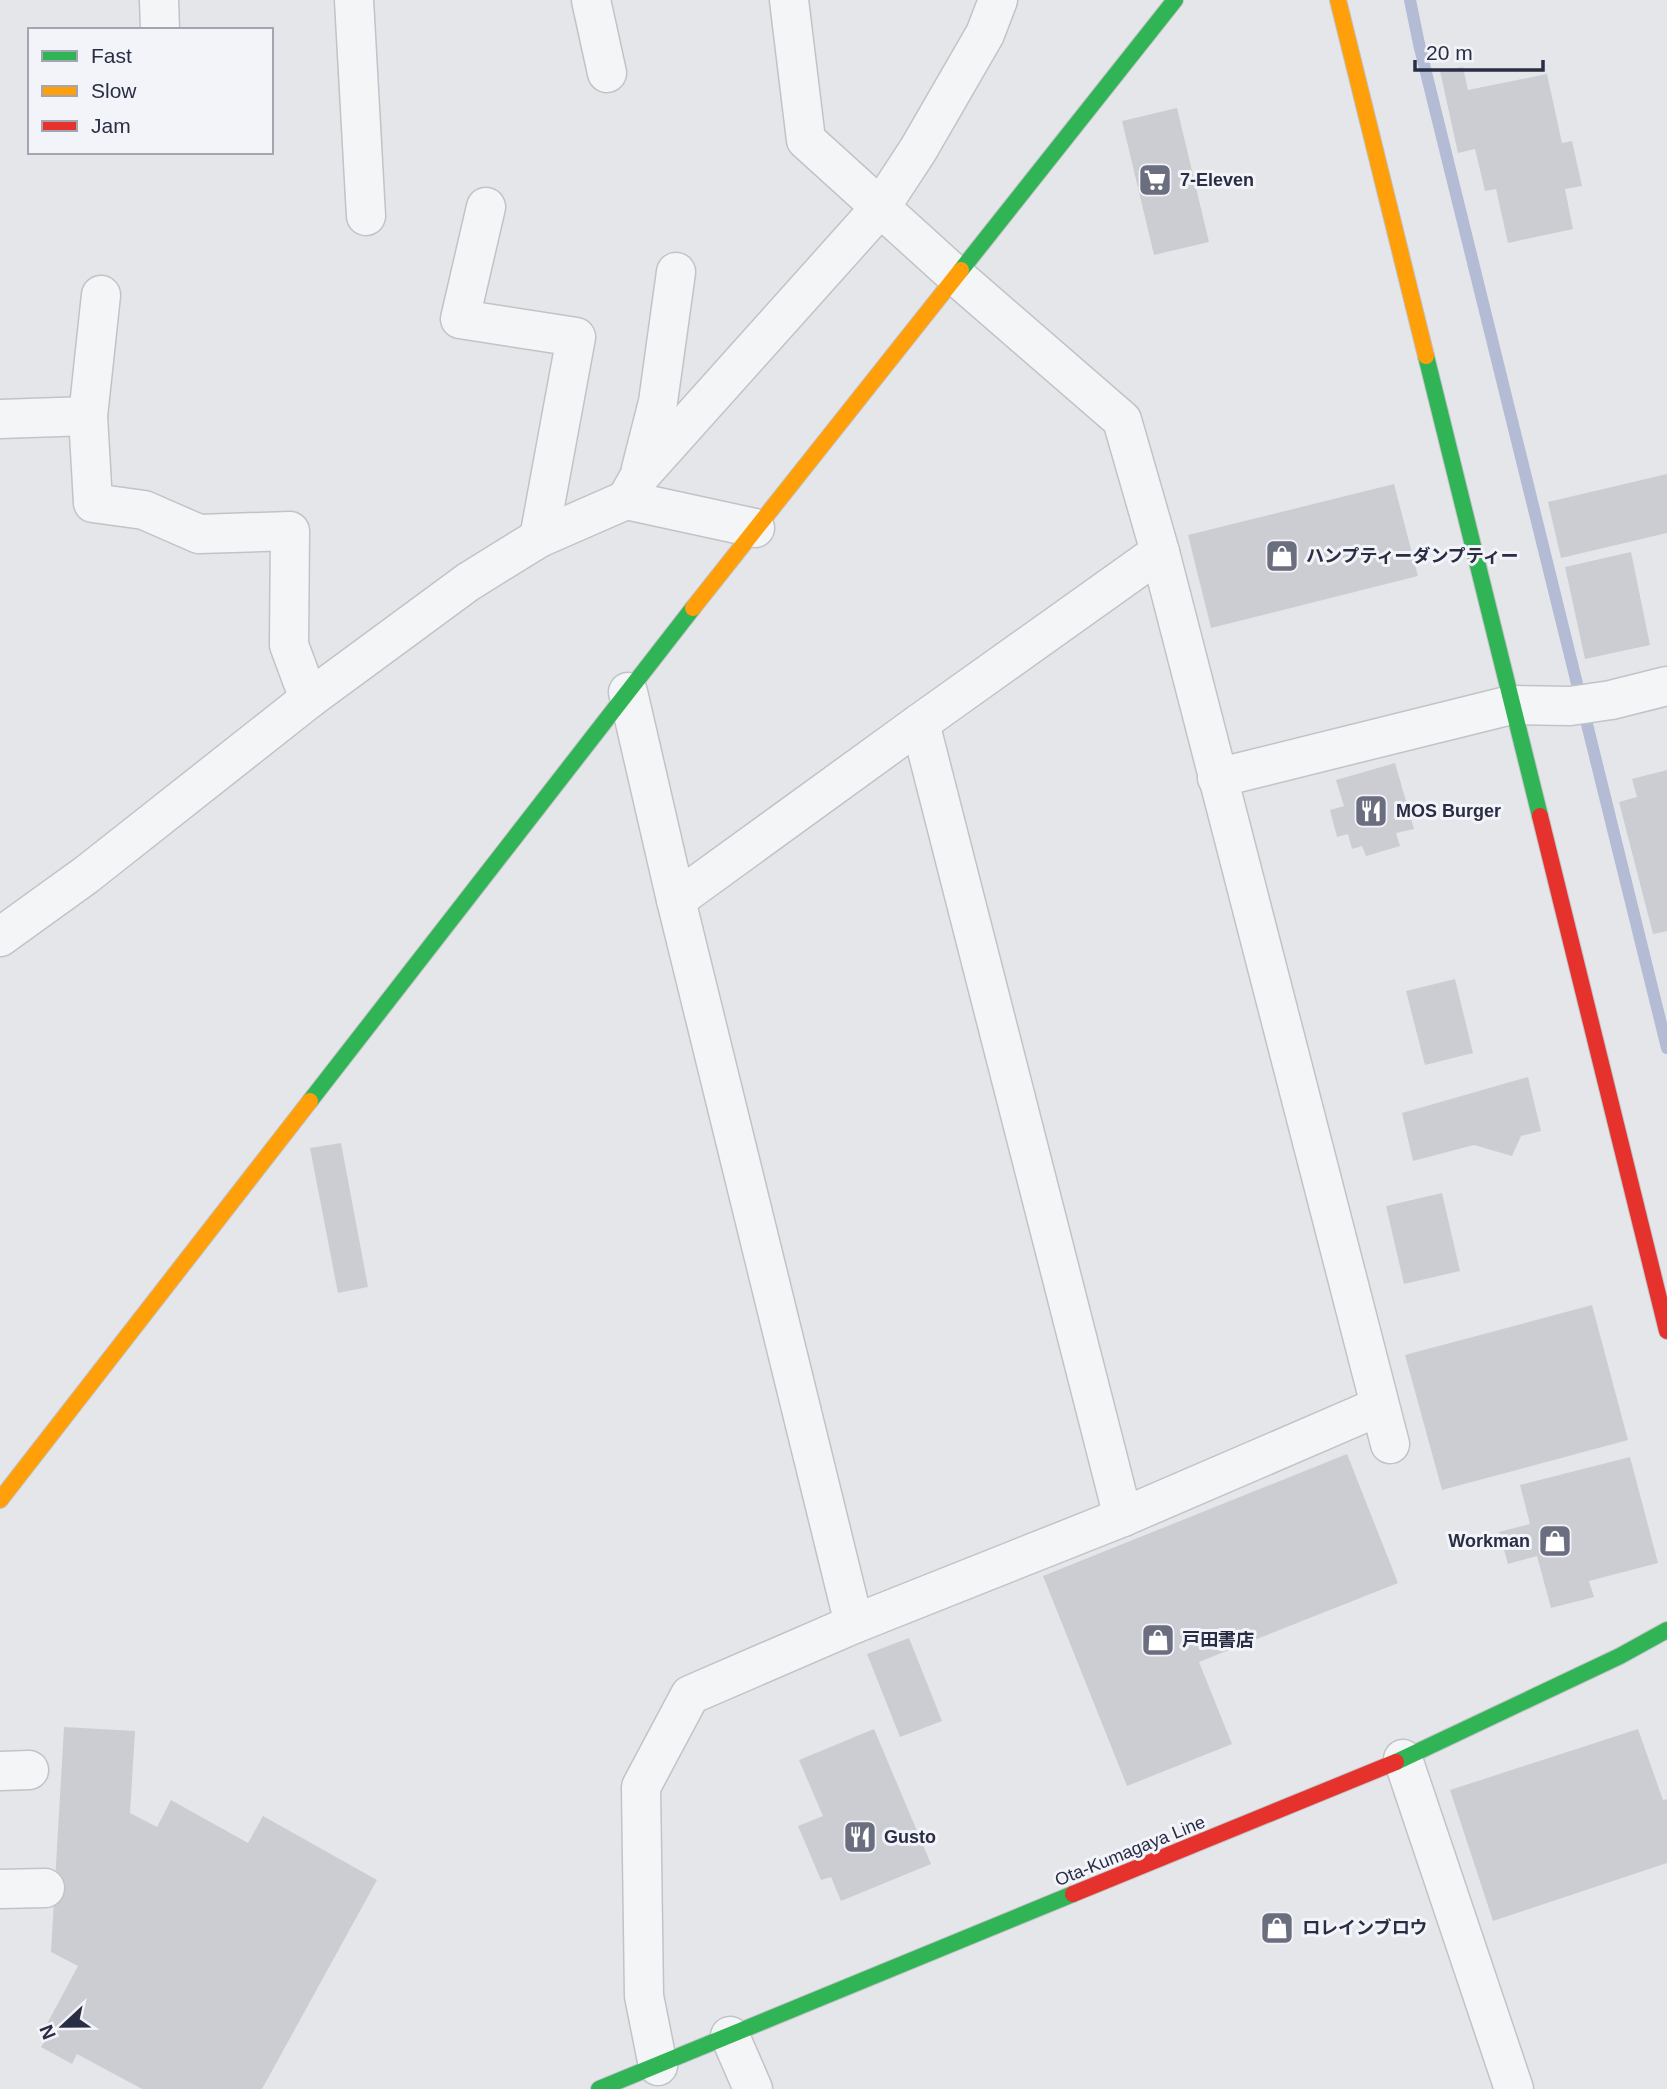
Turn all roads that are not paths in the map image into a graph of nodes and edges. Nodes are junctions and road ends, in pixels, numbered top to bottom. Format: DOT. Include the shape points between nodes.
graph roads {
  1 [pos="159,0"];
  2 [pos="354,0"];
  3 [pos="591,0"];
  4 [pos="789,0"];
  5 [pos="998,0"];
  6 [pos="1175,0"];
  7 [pos="1338,0"];
  8 [pos="160,28"];
  9 [pos="607,73"];
  10 [pos="486,207"];
  11 [pos="880,208"];
  12 [pos="366,216"];
  13 [pos="676,272"];
  14 [pos="956,276"];
  15 [pos="101,295"];
  16 [pos="89,416"];
  17 [pos="0,419"];
  18 [pos="633,489"];
  19 [pos="755,528"];
  20 [pos="539,538"];
  21 [pos="1160,552"];
  22 [pos="1667,686"];
  23 [pos="628,692"];
  24 [pos="309,699"];
  25 [pos="1511,705"];
  26 [pos="920,723"];
  27 [pos="1217,778"];
  28 [pos="676,900"];
  29 [pos="0,937"];
  30 [pos="1667,1331"];
  31 [pos="1378,1407"];
  32 [pos="1390,1444"];
  33 [pos="0,1500"];
  34 [pos="1123,1517"];
  35 [pos="854,1624"];
  36 [pos="1667,1630"];
  37 [pos="1403,1759"];
  38 [pos="45,1888"];
  39 [pos="0,1889"];
  40 [pos="730,2036"];
  41 [pos="658,2066"];
  42 [pos="599,2089"];
  43 [pos="753,2089"];
  44 [pos="1514,2089"];
  1 -- 8 [label="street"];
  2 -- 12 [label="street"];
  3 -- 9 [label="street"];
  4 -- 11 [label="street" via="806,140"];
  5 -- 11 [label="street" via="985,34"];
  6 -- 14 [label="street"];
  7 -- 25 [label="street"];
  10 -- 20 [label="street" via="460,319 576,337"];
  11 -- 14 [label="street"];
  11 -- 18 [label="street"];
  13 -- 18 [label="street" via="658,402"];
  14 -- 19 [label="street"];
  14 -- 21 [label="street" via="1122,420"];
  15 -- 16 [label="street"];
  16 -- 17 [label="street"];
  16 -- 24 [label="street" via="93,503 144,510 199,534 290,531 289,645"];
  18 -- 19 [label="street"];
  18 -- 20 [label="street"];
  19 -- 23 [label="street"];
  20 -- 24 [label="street" via="468,582"];
  21 -- 26 [label="street"];
  21 -- 27 [label="street"];
  22 -- 25 [label="street" via="1570,706"];
  23 -- 28 [label="street"];
  23 -- 33 [label="street"];
  24 -- 29 [label="street"];
  25 -- 27 [label="street"];
  25 -- 30 [label="street"];
  26 -- 28 [label="street"];
  26 -- 34 [label="street"];
  27 -- 31 [label="street"];
  28 -- 35 [label="street"];
  31 -- 32 [label="street"];
  31 -- 34 [label="street"];
  34 -- 35 [label="street"];
  35 -- 41 [label="street" via="690,1695 641,1787 644,1996"];
  36 -- 37 [label="street, Ota-Kumagaya Line"];
  37 -- 40 [label="street, Ota-Kumagaya Line"];
  37 -- 44 [label="street"];
  38 -- 39 [label="street"];
  40 -- 41 [label="street, Ota-Kumagaya Line"];
  40 -- 43 [label="street"];
  41 -- 42 [label="street, Ota-Kumagaya Line"];
}
